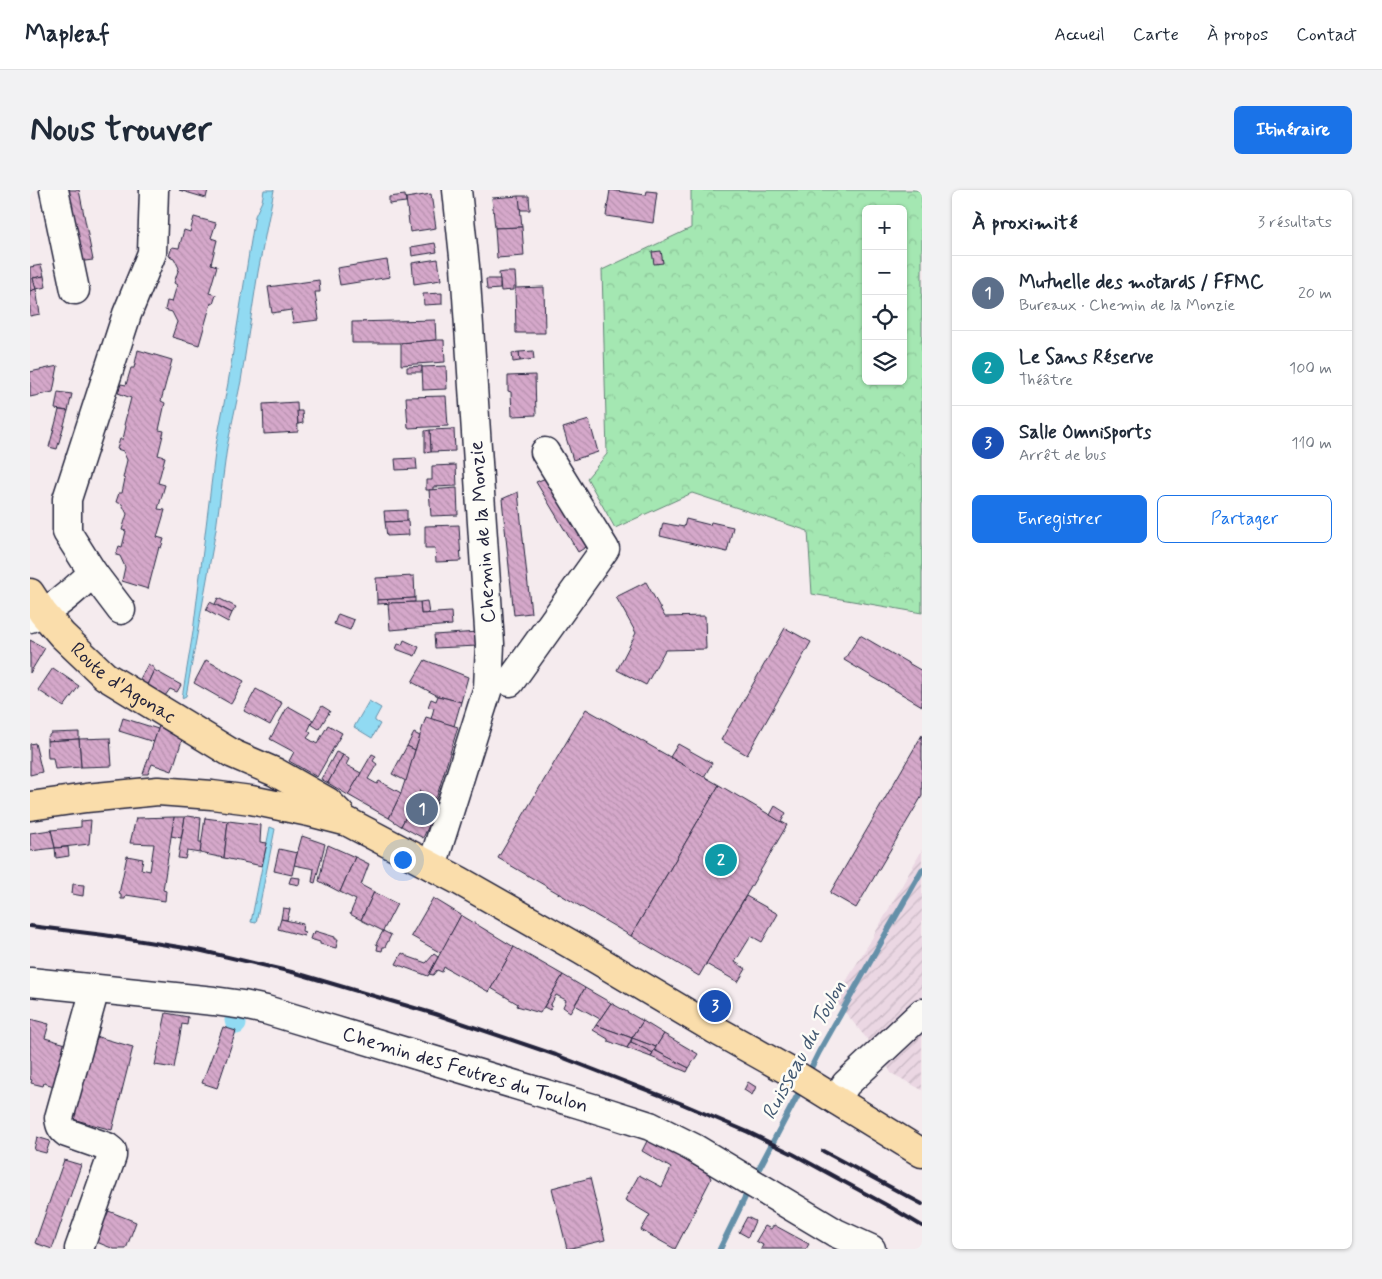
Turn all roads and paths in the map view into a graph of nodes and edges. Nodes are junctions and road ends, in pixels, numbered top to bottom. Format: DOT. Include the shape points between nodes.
graph roads {
  1 [pos="54,190"];
  2 [pos="154,190"];
  3 [pos="457,190"];
  4 [pos="75,290"];
  5 [pos="545,452"];
  6 [pos="93,573"];
  7 [pos="34,608"];
  8 [pos="121,610"];
  9 [pos="510,682"];
  10 [pos="233,754"];
  11 [pos="251,800"];
  12 [pos="30,806"];
  13 [pos="348,822"];
  14 [pos="432,866"];
  15 [pos="30,982"];
  16 [pos="94,989"];
  17 [pos="922,1013"];
  18 [pos="826,1094"];
  19 [pos="922,1153"];
  20 [pos="867,1248"];
  21 [pos="79,1249"];
  1 -- 4 [label="street"];
  2 -- 6 [label="street" via="152,253 127,314 67,499 67,532"];
  3 -- 14 [label="street, Chemin de la Monzie" via="490,644 488,688"];
  5 -- 9 [label="street" via="605,549"];
  6 -- 7 [label="street" via="65,598"];
  6 -- 8 [label="street"];
  7 -- 10 [label="main road, Route d'Agonac" via="106,676"];
  10 -- 11 [label="main road, Route d'Agonac" via="247,771"];
  10 -- 13 [label="main road, Route d'Agonac" via="275,772 328,802"];
  11 -- 12 [label="main road" via="158,792"];
  11 -- 13 [label="main road"];
  13 -- 14 [label="main road"];
  14 -- 18 [label="main road"];
  15 -- 16 [label="street, Chemin des Feutres du Toulon"];
  16 -- 20 [label="street, Chemin des Feutres du Toulon" via="214,1001 266,1010 650,1126"];
  16 -- 21 [label="street" via="59,1118 62,1129 67,1133 107,1147 112,1150 112,1156"];
  17 -- 18 [label="street" via="846,1084"];
  18 -- 19 [label="main road"];
}
